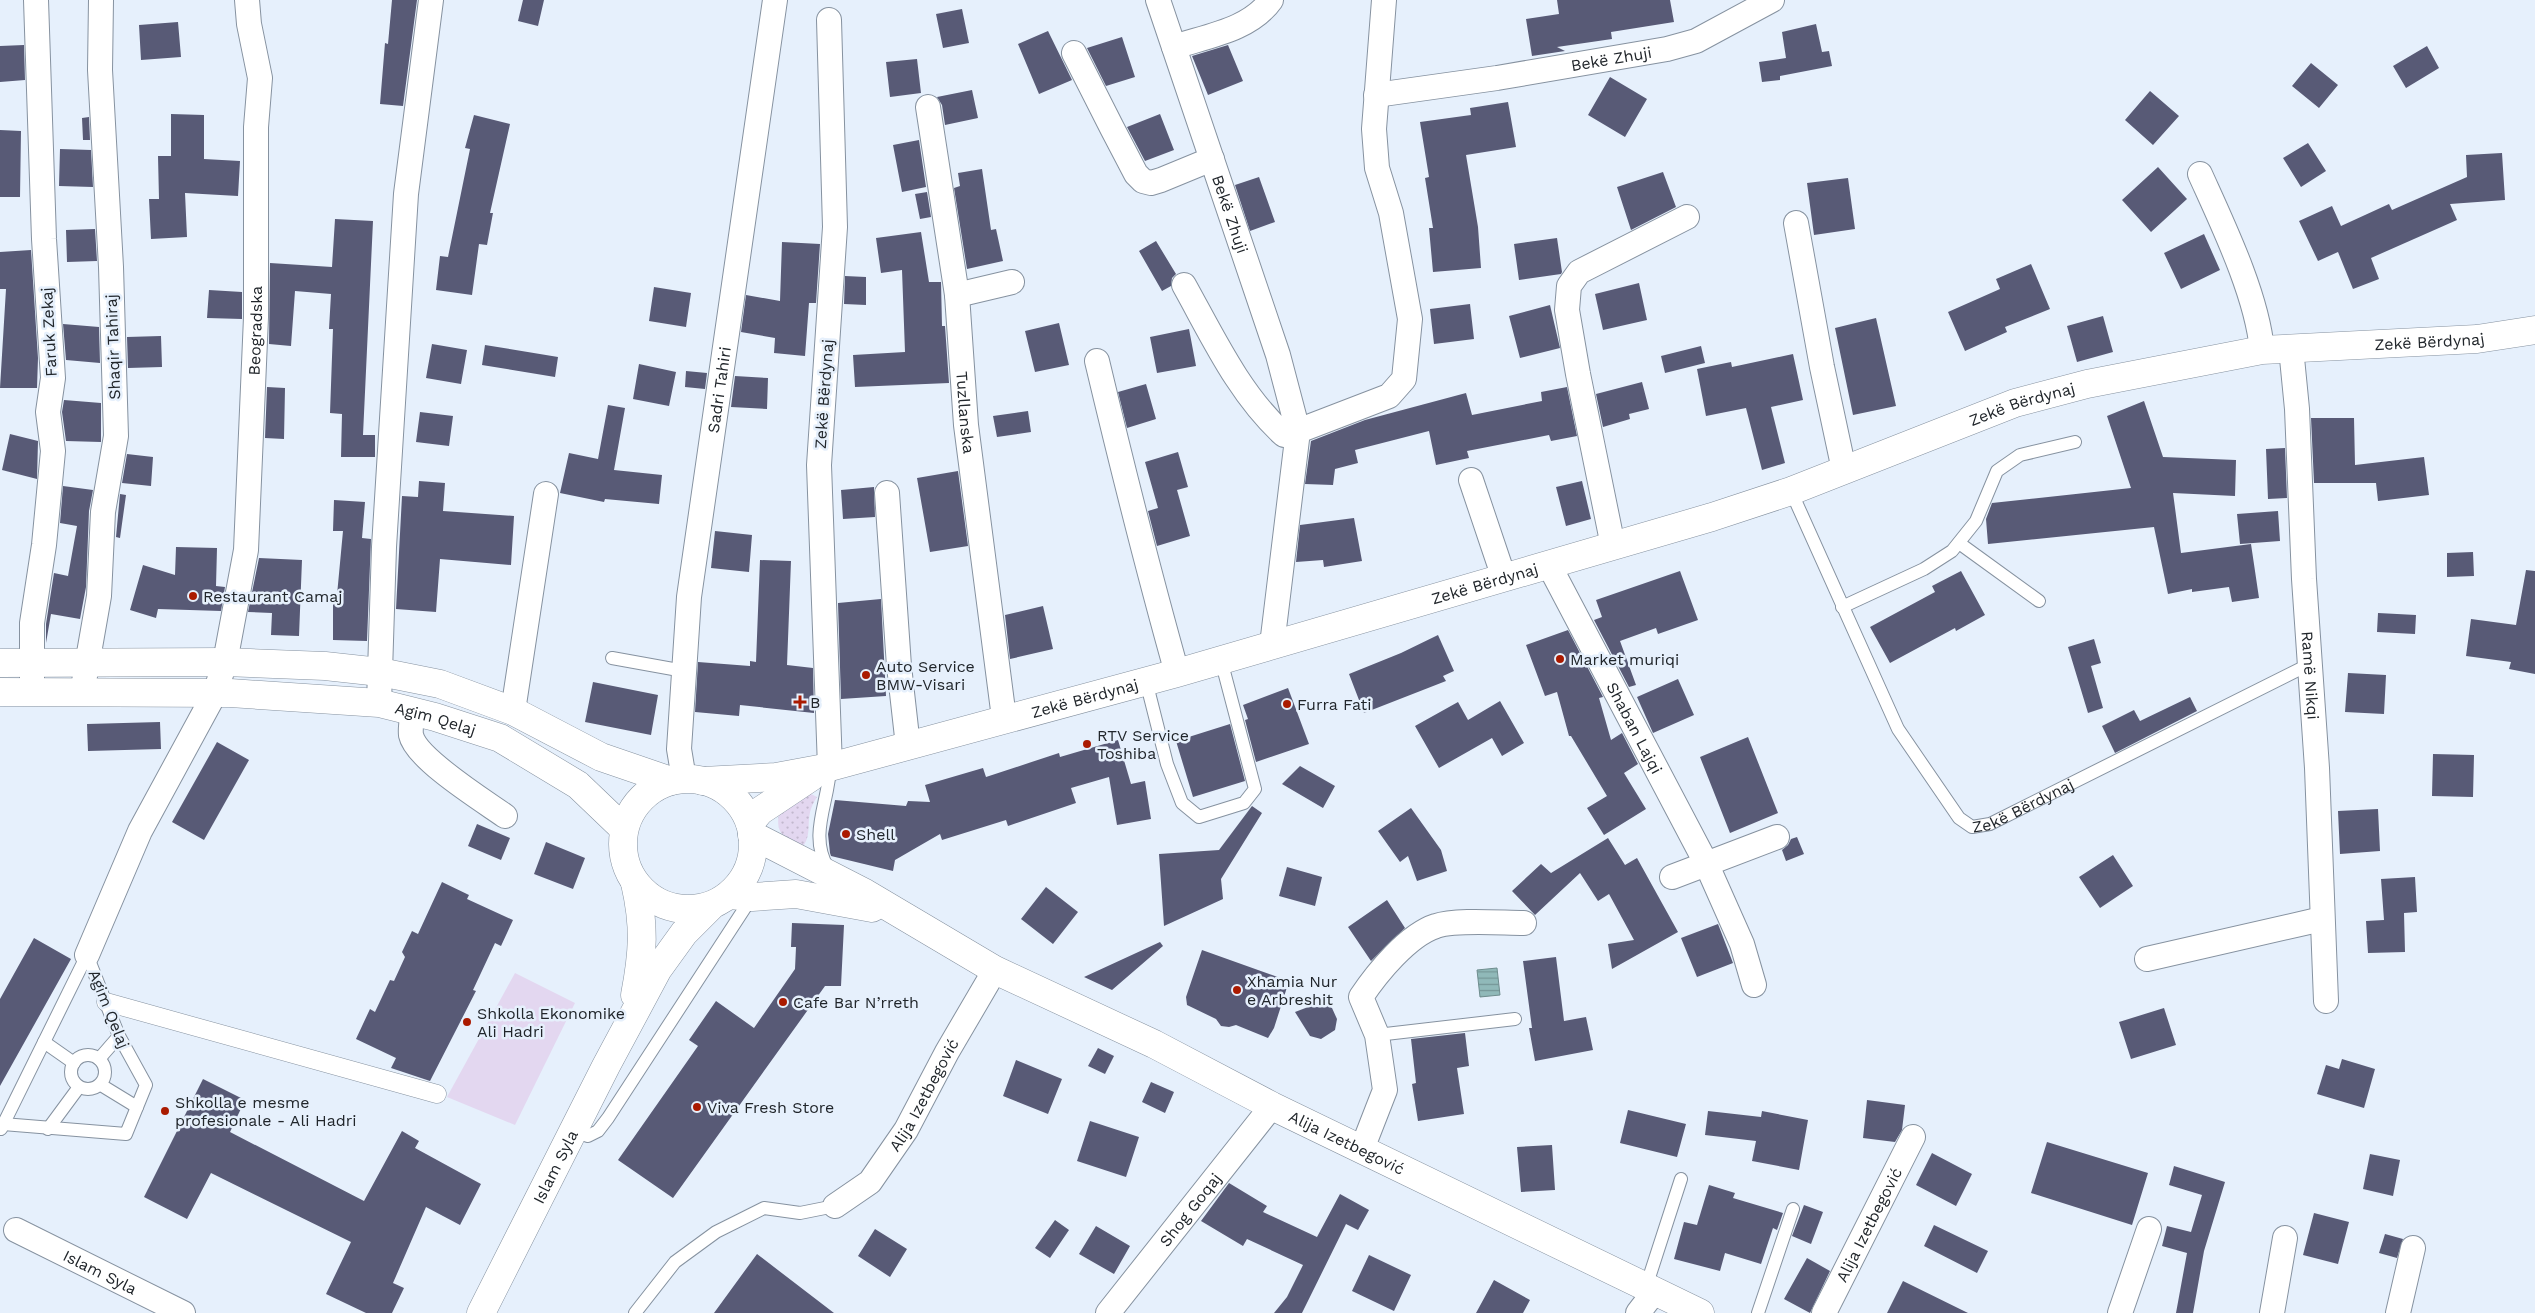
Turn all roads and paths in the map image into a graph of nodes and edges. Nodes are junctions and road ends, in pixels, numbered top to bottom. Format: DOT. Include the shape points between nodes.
graph roads {
  1 [pos="36,0"];
  2 [pos="100,0"];
  3 [pos="247,0"];
  4 [pos="431,0"];
  5 [pos="775,0"];
  6 [pos="1158,0"];
  7 [pos="1271,0"];
  8 [pos="1384,0"];
  9 [pos="1772,0"];
  10 [pos="1750,7"];
  11 [pos="829,20"];
  12 [pos="1174,47"];
  13 [pos="1074,53"];
  14 [pos="1376,95"];
  15 [pos="928,107"];
  16 [pos="1212,160"];
  17 [pos="2200,174"];
  18 [pos="1687,217"];
  19 [pos="1796,223"];
  20 [pos="1012,282"];
  21 [pos="1184,285"];
  22 [pos="957,295"];
  23 [pos="2535,330"];
  24 [pos="2291,348"];
  25 [pos="2262,350"];
  26 [pos="1097,361"];
  27 [pos="1298,431"];
  28 [pos="2075,442"];
  29 [pos="1844,470"];
  30 [pos="1471,480"];
  31 [pos="1791,491"];
  32 [pos="887,493"];
  33 [pos="546,494"];
  34 [pos="1959,543"];
  35 [pos="1613,546"];
  36 [pos="1549,565"];
  37 [pos="1504,578"];
  38 [pos="2040,601"];
  39 [pos="1842,607"];
  40 [pos="1272,645"];
  41 [pos="612,658"];
  42 [pos="1221,660"];
  43 [pos="89,662"];
  44 [pos="225,662"];
  45 [pos="0,663"];
  46 [pos="33,663"];
  47 [pos="2310,664"];
  48 [pos="684,671"];
  49 [pos="380,672"];
  50 [pos="1177,673"];
  51 [pos="1146,681"];
  52 [pos="0,692"];
  53 [pos="32,692"];
  54 [pos="82,692"];
  55 [pos="215,693"];
  56 [pos="379,703"];
  57 [pos="513,710"];
  58 [pos="413,711"];
  59 [pos="1004,718"];
  60 [pos="908,746"];
  61 [pos="830,767"];
  62 [pos="686,781"];
  63 [pos="505,816"];
  64 [pos="624,829"];
  65 [pos="751,829"];
  66 [pos="1777,837"];
  67 [pos="1706,864"];
  68 [pos="832,876"];
  69 [pos="1672,877"];
  70 [pos="635,883"];
  71 [pos="731,899"];
  72 [pos="895,913"];
  73 [pos="2322,919"];
  74 [pos="1524,923"];
  75 [pos="87,955"];
  76 [pos="2147,959"];
  77 [pos="995,970"];
  78 [pos="1754,985"];
  79 [pos="2326,1001"];
  80 [pos="106,1002"];
  81 [pos="1515,1019"];
  82 [pos="630,1022"];
  83 [pos="1377,1035"];
  84 [pos="119,1036"];
  85 [pos="44,1042"];
  86 [pos="99,1059"];
  87 [pos="74,1062"];
  88 [pos="100,1085"];
  89 [pos="80,1087"];
  90 [pos="437,1094"];
  91 [pos="1272,1106"];
  92 [pos="137,1107"];
  93 [pos="2,1127"];
  94 [pos="48,1129"];
  95 [pos="573,1131"];
  96 [pos="1912,1137"];
  97 [pos="1362,1149"];
  98 [pos="1681,1179"];
  99 [pos="835,1206"];
  100 [pos="1793,1208"];
  101 [pos="2149,1229"];
  102 [pos="16,1230"];
  103 [pos="2285,1238"];
  104 [pos="2413,1248"];
  105 [pos="1651,1289"];
  106 [pos="183,1313"];
  107 [pos="481,1313"];
  108 [pos="635,1313"];
  109 [pos="1108,1313"];
  110 [pos="1638,1313"];
  111 [pos="1700,1313"];
  112 [pos="1758,1313"];
  113 [pos="1824,1313"];
  114 [pos="2120,1313"];
  115 [pos="2272,1313"];
  116 [pos="2398,1313"];
  1 -- 46 [label="street, Faruk Zekaj" via="44,239 53,378 48,412 53,451 32,623"];
  2 -- 43 [label="street, Shaqir Tahiraj" via="100,70 116,436 103,512 100,596"];
  3 -- 44 [label="street, Beogradska" via="260,78 256,127 256,318 246,550"];
  4 -- 49 [label="street" via="406,194 384,547"];
  5 -- 48 [label="street, Sadri Tahiri" via="689,597"];
  6 -- 12 [label="street, Bekë Zhuji"];
  7 -- 12 [label="street" via="1262,12 1237,27"];
  8 -- 14 [label="street"];
  9 -- 10 [label="street, Bekë Zhuji"];
  10 -- 14 [label="street, Bekë Zhuji" via="1696,41 1667,50"];
  11 -- 61 [label="street, Zekë Bërdynaj" via="834,227 819,465"];
  12 -- 16 [label="street, Bekë Zhuji"];
  13 -- 16 [label="street" via="1136,174 1143,181 1161,180"];
  14 -- 27 [label="street" via="1377,168 1391,212 1410,318 1404,379 1389,396"];
  15 -- 22 [label="street, Tuzllanska"];
  16 -- 27 [label="street, Bekë Zhuji" via="1278,355"];
  17 -- 25 [label="street" via="2260,325"];
  18 -- 35 [label="street" via="1579,272 1569,286 1567,310"];
  19 -- 29 [label="street"];
  20 -- 22 [label="street"];
  21 -- 27 [label="street" via="1243,388 1284,435"];
  22 -- 59 [label="street, Tuzllanska" via="966,425"];
  23 -- 24 [label="main road, Zekë Bërdynaj" via="2477,339"];
  24 -- 25 [label="main road, Zekë Bërdynaj"];
  24 -- 47 [label="street, Ramë Nikqi"];
  25 -- 29 [label="main road, Zekë Bërdynaj" via="2087,384 2015,403"];
  26 -- 50 [label="street" via="1144,556"];
  27 -- 40 [label="street, Bekë Zhuji"];
  28 -- 34 [label="lane" via="2020,455 1997,471 1976,521"];
  29 -- 31 [label="main road, Zekë Bërdynaj"];
  30 -- 37 [label="street"];
  31 -- 35 [label="main road, Zekë Bërdynaj"];
  31 -- 39 [label="lane, Zekë Bërdynaj"];
  32 -- 60 [label="street"];
  33 -- 57 [label="street"];
  34 -- 38 [label="lane"];
  34 -- 39 [label="lane" via="1924,570"];
  35 -- 36 [label="main road, Zekë Bërdynaj"];
  36 -- 37 [label="main road, Zekë Bërdynaj"];
  36 -- 67 [label="street, Shaban Lajqi"];
  37 -- 40 [label="main road, Zekë Bërdynaj"];
  39 -- 47 [label="lane, Zekë Bërdynaj" via="1898,729 1959,818 1972,827 1990,824"];
  40 -- 42 [label="main road, Zekë Bërdynaj"];
  41 -- 48 [label="lane"];
  42 -- 50 [label="main road, Zekë Bërdynaj"];
  42 -- 51 [label="lane" via="1255,789 1244,803 1199,816 1182,803"];
  43 -- 44 [label="main road, Agim Qelaj"];
  43 -- 46 [label="main road, Agim Qelaj"];
  43 -- 54 [label="street, Shaqir Tahiraj"];
  44 -- 49 [label="main road, Agim Qelaj" via="326,666"];
  44 -- 55 [label="street, Agim Qelaj"];
  45 -- 46 [label="main road, Agim Qelaj"];
  46 -- 53 [label="street, Faruk Zekaj"];
  47 -- 73 [label="street, Ramë Nikqi"];
  48 -- 62 [label="street, Sadri Tahiri" via="679,749"];
  49 -- 56 [label="street"];
  49 -- 57 [label="main road, Agim Qelaj" via="440,684"];
  50 -- 51 [label="main road, Zekë Bërdynaj"];
  51 -- 59 [label="main road, Zekë Bërdynaj"];
  52 -- 53 [label="main road, Agim Qelaj"];
  53 -- 54 [label="main road, Agim Qelaj"];
  54 -- 55 [label="main road, Agim Qelaj"];
  55 -- 56 [label="main road, Agim Qelaj"];
  55 -- 75 [label="street, Agim Qelaj" via="140,832"];
  56 -- 58 [label="main road, Agim Qelaj"];
  57 -- 62 [label="main road, Agim Qelaj" via="601,757"];
  58 -- 63 [label="street" via="412,735 419,749 460,786"];
  58 -- 64 [label="main road, Agim Qelaj" via="500,738 578,785"];
  59 -- 60 [label="main road, Zekë Bërdynaj"];
  60 -- 61 [label="main road, Zekë Bërdynaj"];
  61 -- 62 [label="main road, Zekë Bërdynaj" via="776,777"];
  61 -- 65 [label="main road, Zekë Bërdynaj" via="793,787 760,811"];
  61 -- 68 [label="lane" via="818,842 821,857"];
  62 -- 64 [label="main road, Zekë Bërdynaj" via="648,792 629,815"];
  62 -- 65 [label="main road" via="721,788 736,801"];
  64 -- 70 [label="main road, Zekë Bërdynaj" via="622,848 626,866"];
  65 -- 68 [label="main road, Alija Izetbegović"];
  65 -- 71 [label="main road" via="749,864"];
  66 -- 67 [label="street"];
  67 -- 69 [label="street"];
  67 -- 78 [label="street, Shaban Lajqi" via="1742,944"];
  68 -- 72 [label="main road, Alija Izetbegović"];
  70 -- 71 [label="main road, Zekë Bërdynaj" via="650,898 669,907 690,910"];
  70 -- 82 [label="main road, Islam Syla" via="641,910 643,954"];
  71 -- 72 [label="main road, Alija Izetbegović" via="796,894"];
  71 -- 82 [label="main road, Islam Syla" via="684,933 658,969"];
  71 -- 95 [label="lane" via="608,1118 598,1131 588,1136"];
  72 -- 77 [label="main road, Alija Izetbegović"];
  73 -- 76 [label="street"];
  73 -- 79 [label="street, Ramë Nikqi"];
  74 -- 83 [label="street" via="1477,922 1436,926 1404,946 1361,997"];
  75 -- 80 [label="lane, Agim Qelaj"];
  75 -- 85 [label="lane"];
  77 -- 91 [label="main road, Alija Izetbegović" via="1154,1044"];
  77 -- 99 [label="street, Alija Izetbegović" via="906,1130 870,1182"];
  80 -- 84 [label="lane, Agim Qelaj"];
  80 -- 90 [label="street"];
  81 -- 83 [label="lane"];
  82 -- 95 [label="main road, Islam Syla"];
  83 -- 97 [label="street" via="1385,1090"];
  84 -- 86 [label="lane"];
  84 -- 92 [label="lane, Agim Qelaj" via="146,1085"];
  85 -- 87 [label="lane"];
  85 -- 93 [label="lane"];
  86 -- 87 [label="lane" via="89,1055"];
  86 -- 88 [label="lane" via="105,1069"];
  87 -- 89 [label="lane" via="72,1079"];
  88 -- 89 [label="lane" via="90,1090"];
  88 -- 92 [label="lane"];
  89 -- 94 [label="lane"];
  91 -- 97 [label="main road, Alija Izetbegović"];
  91 -- 109 [label="street, Shog Goqaj"];
  92 -- 94 [label="lane, Agim Qelaj" via="126,1134"];
  93 -- 94 [label="lane, Agim Qelaj"];
  95 -- 107 [label="main road, Islam Syla"];
  96 -- 113 [label="street, Alija Izetbegović"];
  97 -- 105 [label="main road, Alija Izetbegović"];
  98 -- 105 [label="lane"];
  99 -- 108 [label="lane" via="800,1213 764,1208 716,1232 675,1262"];
  100 -- 112 [label="lane"];
  101 -- 114 [label="street"];
  102 -- 106 [label="street, Islam Syla"];
  103 -- 115 [label="street"];
  104 -- 116 [label="street"];
  105 -- 110 [label="street"];
  105 -- 111 [label="main road, Alija Izetbegović"];
}
